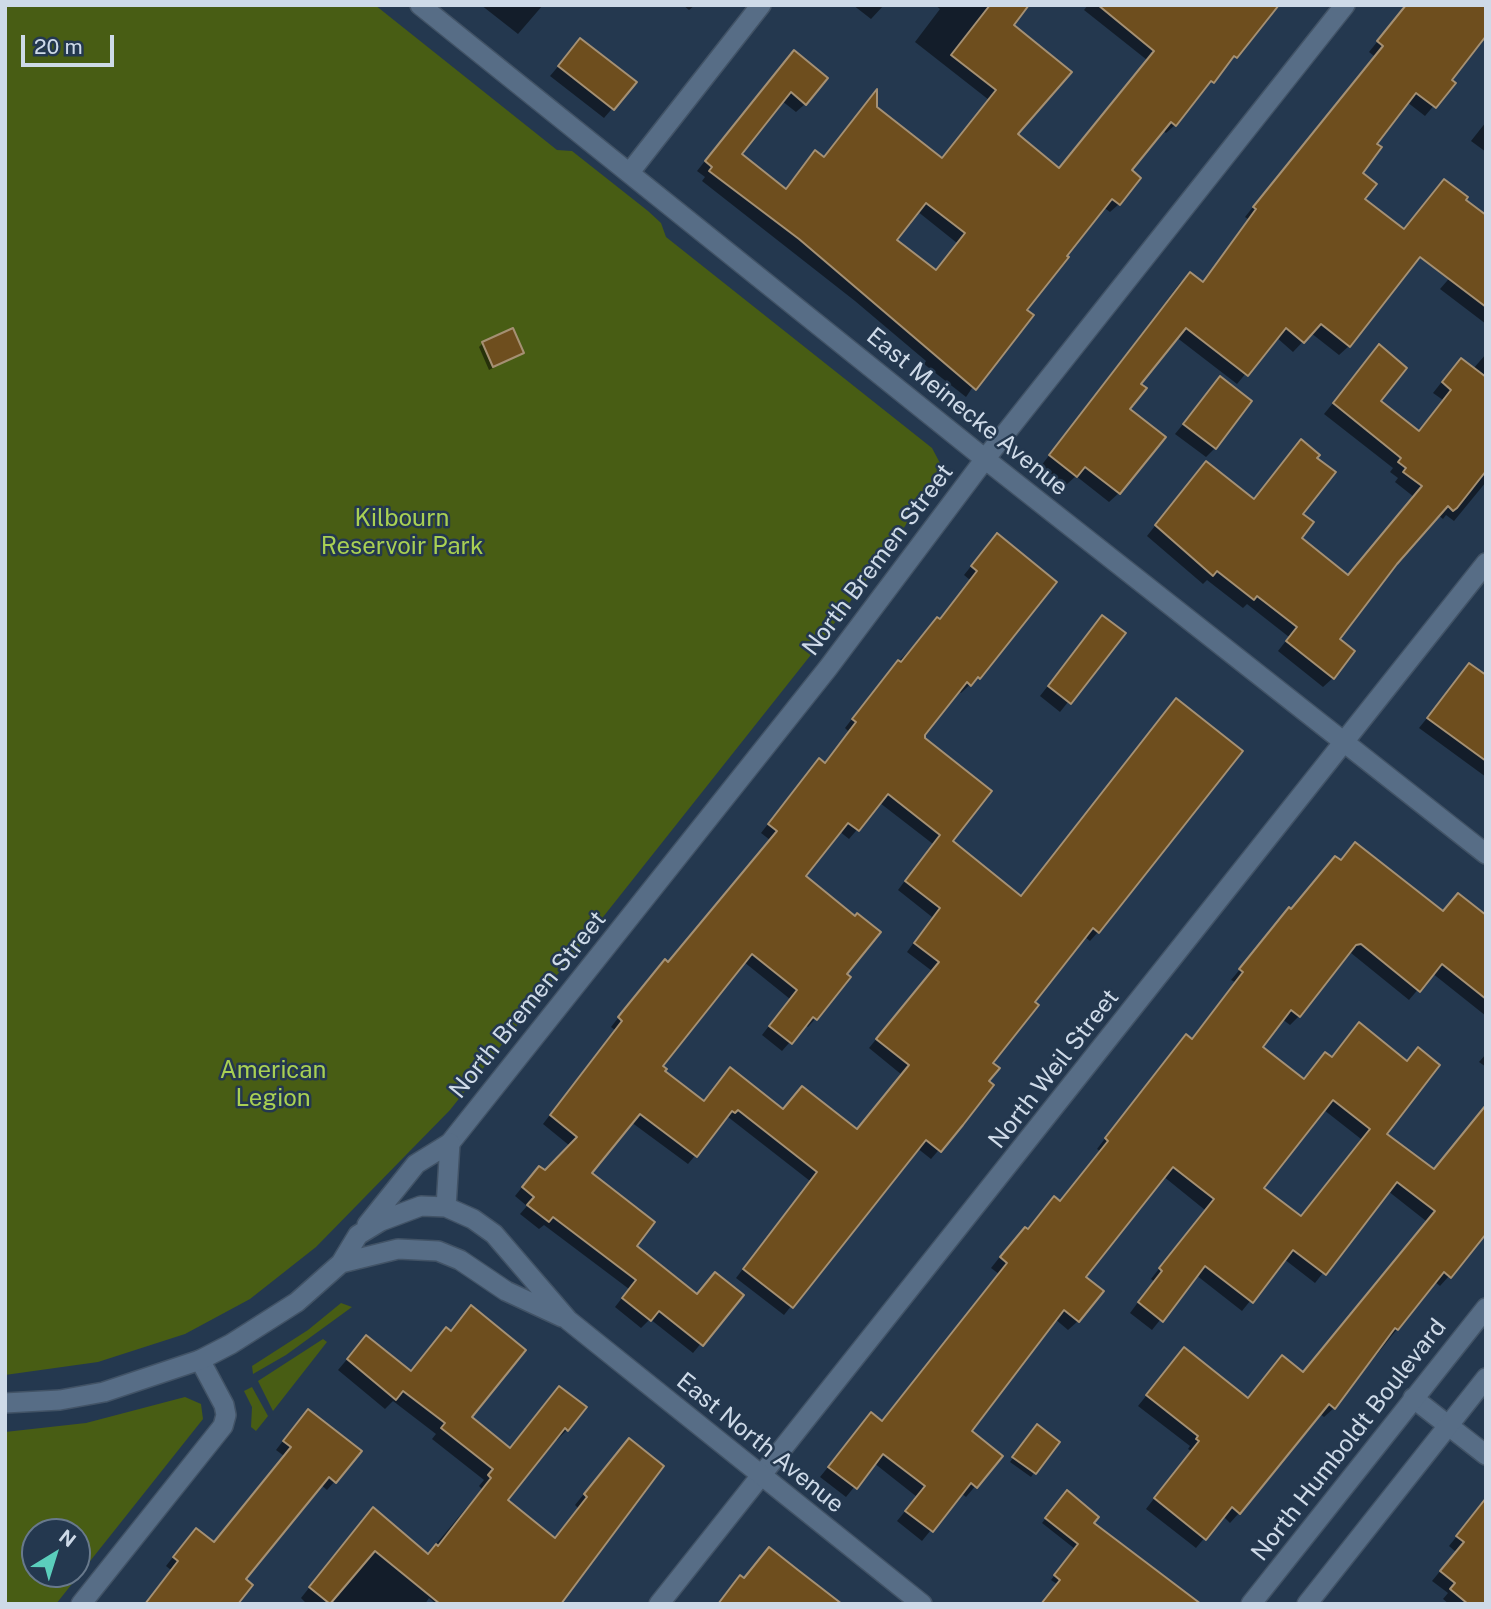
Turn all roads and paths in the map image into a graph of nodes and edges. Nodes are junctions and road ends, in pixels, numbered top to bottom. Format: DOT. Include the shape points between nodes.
graph roads {
  1 [pos="420,5"];
  2 [pos="761,5"];
  3 [pos="1345,5"];
  4 [pos="630,173"];
  5 [pos="985,459"];
  6 [pos="1486,563"];
  7 [pos="1345,741"];
  8 [pos="1486,854"];
  9 [pos="450,1143"];
  10 [pos="446,1207"];
  11 [pos="358,1235"];
  12 [pos="341,1263"];
  13 [pos="1486,1308"];
  14 [pos="568,1320"];
  15 [pos="200,1360"];
  16 [pos="1486,1378"];
  17 [pos="1413,1398"];
  18 [pos="5,1403"];
  19 [pos="1448,1426"];
  20 [pos="1486,1455"];
  21 [pos="763,1476"];
  22 [pos="81,1604"];
  23 [pos="659,1604"];
  24 [pos="922,1604"];
  25 [pos="1251,1604"];
  26 [pos="1307,1604"];
  1 -- 4 [label="street, East Meinecke Avenue"];
  2 -- 4 [label="street"];
  3 -- 5 [label="street, North Bremen Street"];
  4 -- 5 [label="street, East Meinecke Avenue"];
  5 -- 7 [label="street, East Meinecke Avenue"];
  5 -- 9 [label="street, North Bremen Street" via="828,668"];
  6 -- 7 [label="street, North Weil Street"];
  7 -- 8 [label="street, East Meinecke Avenue"];
  7 -- 21 [label="street, North Weil Street"];
  9 -- 10 [label="street"];
  9 -- 11 [label="street, North Bremen Street" via="416,1164"];
  10 -- 11 [label="street, East North Avenue" via="421,1206"];
  10 -- 14 [label="street, East North Avenue" via="494,1234"];
  11 -- 12 [label="street, East North Avenue"];
  12 -- 14 [label="street, East North Avenue" via="398,1249 438,1251"];
  12 -- 15 [label="street, East North Avenue" via="280,1314"];
  13 -- 17 [label="street, North Humboldt Boulevard"];
  14 -- 21 [label="street, East North Avenue"];
  15 -- 18 [label="street, East North Avenue" via="104,1392"];
  15 -- 22 [label="street" via="224,1405 223,1426"];
  16 -- 19 [label="street"];
  17 -- 19 [label="street"];
  17 -- 25 [label="street, North Humboldt Boulevard"];
  19 -- 20 [label="street"];
  19 -- 26 [label="street"];
  21 -- 23 [label="street, North Weil Street"];
  21 -- 24 [label="street, East North Avenue"];
}
